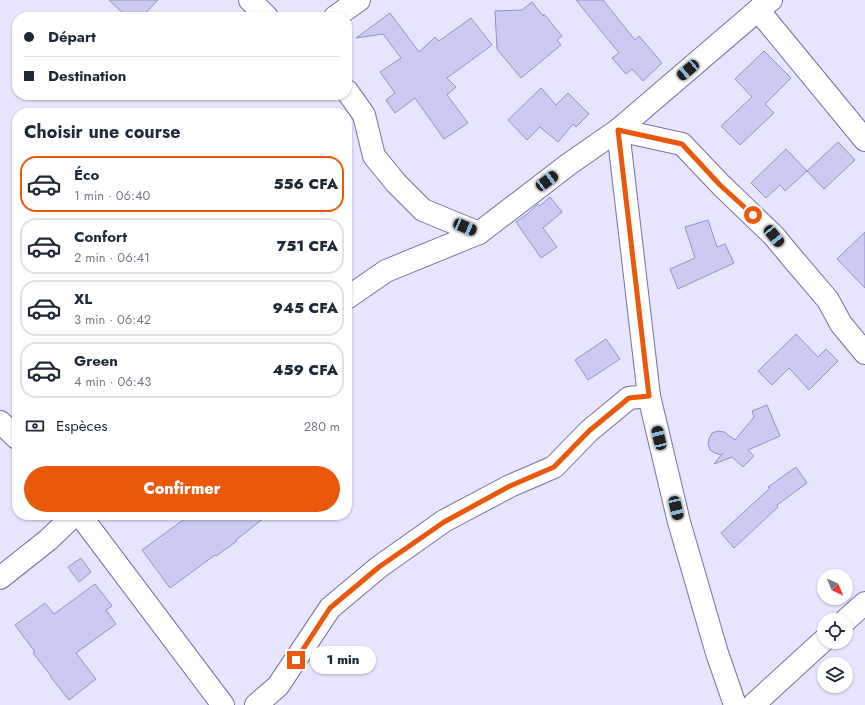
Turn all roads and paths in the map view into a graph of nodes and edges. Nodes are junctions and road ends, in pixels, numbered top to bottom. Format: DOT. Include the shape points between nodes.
graph roads {
  1 [pos="250,0"];
  2 [pos="359,0"];
  3 [pos="765,5"];
  4 [pos="262,12"];
  5 [pos="342,12"];
  6 [pos="352,98"];
  7 [pos="618,130"];
  8 [pos="865,140"];
  9 [pos="479,233"];
  10 [pos="352,295"];
  11 [pos="865,353"];
  12 [pos="649,396"];
  13 [pos="0,422"];
  14 [pos="12,433"];
  15 [pos="69,520"];
  16 [pos="84,520"];
  17 [pos="0,578"];
  18 [pos="865,603"];
  19 [pos="853,614"];
  20 [pos="817,646"];
  21 [pos="223,705"];
  22 [pos="256,705"];
  23 [pos="735,705"];
  24 [pos="753,705"];
  1 -- 4 [label="street"];
  2 -- 5 [label="street"];
  3 -- 7 [label="street"];
  3 -- 8 [label="street"];
  6 -- 9 [label="street" via="364,115 374,156 396,183 423,210"];
  7 -- 9 [label="street"];
  7 -- 11 [label="street" via="682,144 720,185 774,236 828,300 841,324"];
  7 -- 12 [label="street"];
  9 -- 10 [label="street" via="386,271"];
  12 -- 22 [label="street" via="629,398 589,431 554,467 510,486 444,522 379,567 330,608 278,686"];
  12 -- 23 [label="street" via="679,522"];
  13 -- 14 [label="street"];
  15 -- 17 [label="street"];
  16 -- 21 [label="street"];
  18 -- 19 [label="street"];
  20 -- 24 [label="street"];
}
